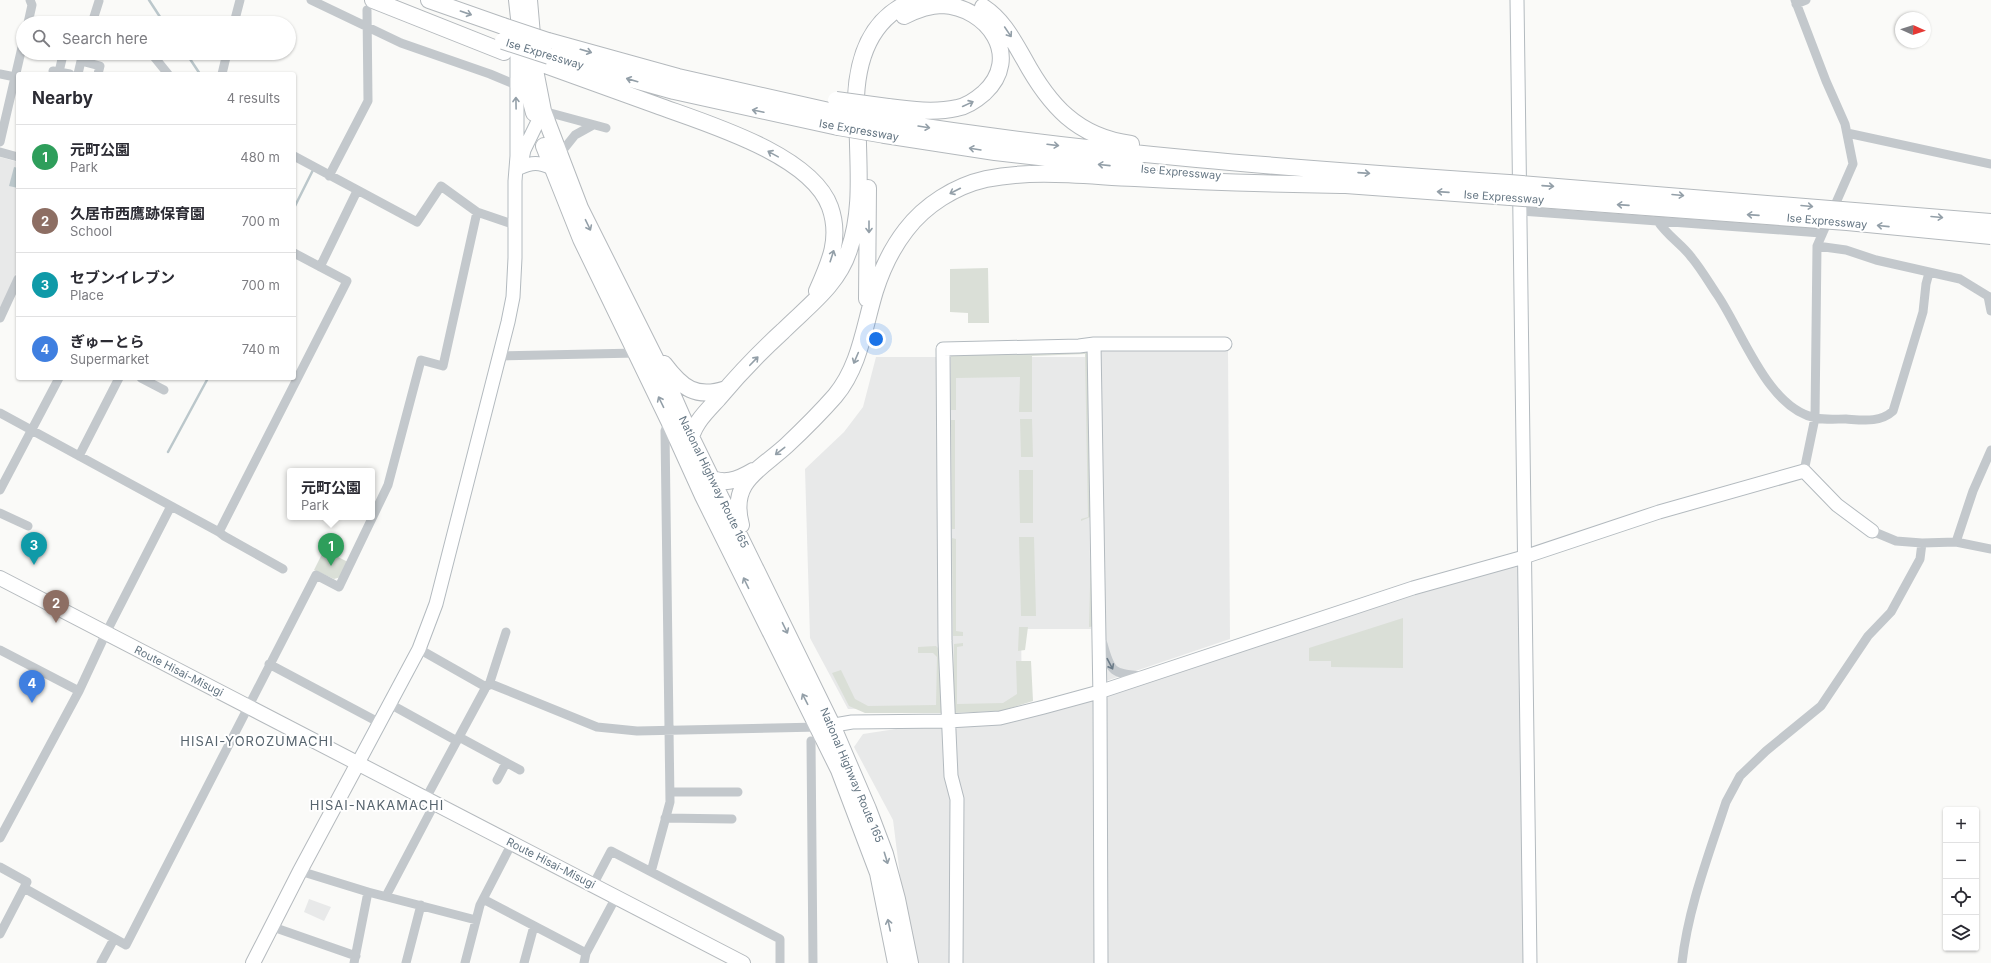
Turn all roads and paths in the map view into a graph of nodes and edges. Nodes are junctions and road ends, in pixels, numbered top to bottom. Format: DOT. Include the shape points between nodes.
graph roads {
  1 [pos="30,0"];
  2 [pos="240,0"];
  3 [pos="311,0"];
  4 [pos="389,0"];
  5 [pos="429,0"];
  6 [pos="915,0"];
  7 [pos="967,0"];
  8 [pos="1517,0"];
  9 [pos="1806,0"];
  10 [pos="99,1"];
  11 [pos="521,2"];
  12 [pos="1796,2"];
  13 [pos="370,5"];
  14 [pos="30,16"];
  15 [pos="94,16"];
  16 [pos="236,16"];
  17 [pos="367,27"];
  18 [pos="503,40"];
  19 [pos="548,54"];
  20 [pos="19,60"];
  21 [pos="62,60"];
  22 [pos="81,60"];
  23 [pos="88,60"];
  24 [pos="157,60"];
  25 [pos="225,60"];
  26 [pos="16,72"];
  27 [pos="56,72"];
  28 [pos="78,72"];
  29 [pos="98,72"];
  30 [pos="166,72"];
  31 [pos="222,72"];
  32 [pos="16,73"];
  33 [pos="0,74"];
  34 [pos="15,77"];
  35 [pos="516,85"];
  36 [pos="837,113"];
  37 [pos="538,118"];
  38 [pos="886,121"];
  39 [pos="593,125"];
  40 [pos="606,128"];
  41 [pos="1847,132"];
  42 [pos="0,139"];
  43 [pos="0,152"];
  44 [pos="16,156"];
  45 [pos="296,157"];
  46 [pos="556,161"];
  47 [pos="518,162"];
  48 [pos="1991,164"];
  49 [pos="329,176"];
  50 [pos="1342,178"];
  51 [pos="1510,190"];
  52 [pos="358,191"];
  53 [pos="1520,211"];
  54 [pos="477,212"];
  55 [pos="1657,220"];
  56 [pos="1991,222"];
  57 [pos="514,225"];
  58 [pos="1820,233"];
  59 [pos="1991,236"];
  60 [pos="1817,246"];
  61 [pos="296,254"];
  62 [pos="320,267"];
  63 [pos="1929,273"];
  64 [pos="16,283"];
  65 [pos="1989,297"];
  66 [pos="811,305"];
  67 [pos="1991,310"];
  68 [pos="0,318"];
  69 [pos="867,321"];
  70 [pos="644,338"];
  71 [pos="1094,344"];
  72 [pos="1225,344"];
  73 [pos="637,353"];
  74 [pos="499,356"];
  75 [pos="58,380"];
  76 [pos="117,380"];
  77 [pos="145,380"];
  78 [pos="726,389"];
  79 [pos="164,390"];
  80 [pos="0,413"];
  81 [pos="1815,418"];
  82 [pos="669,420"];
  83 [pos="31,430"];
  84 [pos="691,437"];
  85 [pos="1991,450"];
  86 [pos="79,456"];
  87 [pos="689,465"];
  88 [pos="758,468"];
  89 [pos="1804,472"];
  90 [pos="713,480"];
  91 [pos="0,490"];
  92 [pos="171,506"];
  93 [pos="0,513"];
  94 [pos="375,513"];
  95 [pos="372,520"];
  96 [pos="28,526"];
  97 [pos="1872,531"];
  98 [pos="219,532"];
  99 [pos="1956,542"];
  100 [pos="1922,543"];
  101 [pos="1991,549"];
  102 [pos="1524,557"];
  103 [pos="283,569"];
  104 [pos="0,578"];
  105 [pos="775,608"];
  106 [pos="1098,627"];
  107 [pos="506,632"];
  108 [pos="106,633"];
  109 [pos="419,649"];
  110 [pos="0,650"];
  111 [pos="269,664"];
  112 [pos="1146,677"];
  113 [pos="488,686"];
  114 [pos="79,690"];
  115 [pos="1100,692"];
  116 [pos="390,704"];
  117 [pos="248,706"];
  118 [pos="948,721"];
  119 [pos="380,723"];
  120 [pos="669,730"];
  121 [pos="821,731"];
  122 [pos="458,739"];
  123 [pos="358,763"];
  124 [pos="506,763"];
  125 [pos="520,770"];
  126 [pos="497,780"];
  127 [pos="670,792"];
  128 [pos="738,792"];
  129 [pos="431,801"];
  130 [pos="665,818"];
  131 [pos="732,819"];
  132 [pos="0,838"];
  133 [pos="512,843"];
  134 [pos="0,867"];
  135 [pos="300,871"];
  136 [pos="651,872"];
  137 [pos="593,885"];
  138 [pos="24,888"];
  139 [pos="368,892"];
  140 [pos="386,896"];
  141 [pos="616,897"];
  142 [pos="482,899"];
  143 [pos="420,905"];
  144 [pos="476,920"];
  145 [pos="534,926"];
  146 [pos="272,927"];
  147 [pos="0,934"];
  148 [pos="114,939"];
  149 [pos="586,953"];
  150 [pos="355,960"];
  151 [pos="101,963"];
  152 [pos="253,963"];
  153 [pos="406,963"];
  154 [pos="465,963"];
  155 [pos="524,963"];
  156 [pos="584,963"];
  157 [pos="743,963"];
  158 [pos="780,963"];
  159 [pos="813,963"];
  160 [pos="896,963"];
  161 [pos="910,963"];
  162 [pos="956,963"];
  163 [pos="1101,963"];
  164 [pos="1530,963"];
  165 [pos="1682,963"];
  1 -- 14 [label="street" via="32,5"];
  2 -- 16 [label="street"];
  3 -- 17 [label="street"];
  4 -- 18 [label="highway, Ise Expressway"];
  5 -- 18 [label="highway, Ise Expressway, one-way"];
  6 -- 66 [label="highway" via="895,10 880,22 869,40 862,59 856,97 859,194 856,225 849,251 834,280"];
  7 -- 50 [label="highway, one-way" via="987,10 1001,23 1042,90 1069,120 1093,133 1128,144 1321,164"];
  8 -- 53 [label="street"];
  9 -- 12 [label="street"];
  10 -- 15 [label="street"];
  11 -- 35 [label="street"];
  11 -- 37 [label="highway, National Highway Route 165" via="526,83"];
  12 -- 41 [label="street"];
  13 -- 17 [label="street"];
  13 -- 18 [label="highway"];
  17 -- 35 [label="street" via="401,43"];
  17 -- 49 [label="street" via="368,101"];
  18 -- 19 [label="highway, Ise Expressway, bridge"];
  19 -- 36 [label="highway, Ise Expressway, one-way" via="678,77"];
  36 -- 19 [label="highway, Ise Expressway, one-way" via="674,91"];
  66 -- 19 [label="highway, one-way" via="832,258 836,235 829,205 811,180 797,168 754,143"];
  20 -- 26 [label="street"];
  21 -- 27 [label="street"];
  22 -- 28 [label="street"];
  23 -- 29 [label="street" via="100,66"];
  24 -- 30 [label="street"];
  25 -- 31 [label="street"];
  32 -- 34 [label="street"];
  33 -- 34 [label="street"];
  34 -- 42 [label="street"];
  47 -- 35 [label="street, one-way"];
  36 -- 38 [label="highway, Ise Expressway, bridge"];
  37 -- 39 [label="street"];
  37 -- 46 [label="highway, National Highway Route 165"];
  37 -- 47 [label="street"];
  38 -- 50 [label="highway, Ise Expressway" via="1059,146"];
  38 -- 69 [label="highway, one-way" via="932,110 964,106 979,97 993,82 1000,62 1001,52 990,28 966,10 941,5 928,6 897,21 879,43 870,65 865,97 870,228"];
  39 -- 40 [label="street"];
  39 -- 46 [label="street" via="575,135"];
  41 -- 48 [label="street"];
  41 -- 58 [label="street" via="1853,159 1852,169"];
  43 -- 44 [label="street"];
  45 -- 49 [label="street"];
  46 -- 47 [label="street"];
  46 -- 70 [label="highway, National Highway Route 165, one-way"];
  46 -- 73 [label="highway, National Highway Route 165" via="581,239"];
  47 -- 57 [label="street"];
  49 -- 52 [label="street"];
  50 -- 51 [label="highway, Ise Expressway"];
  50 -- 69 [label="highway, one-way" via="1254,184 1019,174 978,181 951,192 928,207 906,229 886,264"];
  51 -- 56 [label="highway, Ise Expressway, one-way, bridge"];
  59 -- 51 [label="highway, Ise Expressway, one-way, bridge"];
  52 -- 54 [label="street" via="417,222 441,186"];
  52 -- 62 [label="street"];
  53 -- 55 [label="street"];
  53 -- 102 [label="street"];
  54 -- 57 [label="street"];
  54 -- 94 [label="street" via="443,366 421,360 388,486"];
  55 -- 58 [label="street"];
  55 -- 81 [label="street" via="1665,234 1696,263 1724,306 1752,358 1777,393 1797,410"];
  57 -- 74 [label="street" via="512,297"];
  58 -- 60 [label="street"];
  60 -- 63 [label="street" via="1846,250"];
  60 -- 81 [label="street"];
  61 -- 62 [label="street"];
  62 -- 98 [label="street" via="346,282"];
  63 -- 65 [label="street" via="1965,280"];
  63 -- 81 [label="street" via="1923,312 1893,411 1875,420"];
  64 -- 68 [label="street"];
  65 -- 67 [label="street"];
  78 -- 66 [label="highway, one-way"];
  69 -- 88 [label="highway, one-way" via="850,374 836,394 785,447"];
  70 -- 78 [label="highway" via="669,371 685,386 712,394"];
  70 -- 84 [label="highway, National Highway Route 165"];
  71 -- 72 [label="street"];
  71 -- 106 [label="street"];
  71 -- 118 [label="street" via="943,349"];
  73 -- 74 [label="street"];
  82 -- 73 [label="highway, National Highway Route 165, one-way"];
  74 -- 109 [label="street" via="436,604"];
  75 -- 83 [label="street"];
  76 -- 86 [label="street"];
  77 -- 79 [label="street"];
  78 -- 84 [label="highway" via="701,417"];
  80 -- 83 [label="street"];
  81 -- 89 [label="street"];
  82 -- 87 [label="highway, National Highway Route 165"];
  82 -- 120 [label="street" via="665,431"];
  83 -- 86 [label="street"];
  83 -- 91 [label="street"];
  84 -- 87 [label="highway"];
  84 -- 90 [label="highway, National Highway Route 165"];
  85 -- 99 [label="street" via="1973,490"];
  86 -- 92 [label="street"];
  87 -- 90 [label="highway"];
  121 -- 87 [label="highway, National Highway Route 165, one-way"];
  88 -- 90 [label="highway" via="732,481"];
  88 -- 105 [label="highway" via="738,498 738,514 744,535"];
  89 -- 97 [label="street" via="1837,506"];
  89 -- 102 [label="street" via="1658,512"];
  90 -- 105 [label="highway, National Highway Route 165"];
  92 -- 98 [label="street"];
  92 -- 108 [label="street"];
  93 -- 96 [label="street"];
  95 -- 111 [label="street" via="339,587 316,575"];
  97 -- 100 [label="street" via="1896,541"];
  98 -- 103 [label="street"];
  99 -- 100 [label="street"];
  99 -- 101 [label="street"];
  100 -- 165 [label="street" via="1920,559 1891,612 1868,636 1821,706 1766,751 1740,776 1732,788 1694,907 1684,943"];
  102 -- 112 [label="street" via="1413,588"];
  102 -- 164 [label="street"];
  104 -- 108 [label="main road, Route Hisai-Misugi"];
  105 -- 121 [label="highway, National Highway Route 165, one-way"];
  106 -- 112 [label="street, one-way" via="1110,666 1121,674"];
  106 -- 115 [label="street"];
  107 -- 113 [label="street"];
  108 -- 114 [label="street"];
  108 -- 117 [label="main road, Route Hisai-Misugi"];
  109 -- 113 [label="street"];
  109 -- 116 [label="street"];
  110 -- 114 [label="street"];
  111 -- 117 [label="street"];
  111 -- 119 [label="street"];
  112 -- 115 [label="street"];
  113 -- 120 [label="street" via="495,685 596,727 637,731"];
  113 -- 122 [label="street"];
  114 -- 132 [label="street"];
  115 -- 118 [label="street" via="1000,718"];
  115 -- 163 [label="street"];
  116 -- 119 [label="street"];
  116 -- 122 [label="street"];
  117 -- 123 [label="main road, Route Hisai-Misugi"];
  117 -- 148 [label="street" via="126,945"];
  118 -- 121 [label="street" via="852,722"];
  118 -- 162 [label="street" via="951,776 957,799"];
  119 -- 123 [label="street"];
  120 -- 121 [label="street"];
  120 -- 127 [label="street"];
  121 -- 159 [label="street"];
  160 -- 121 [label="highway, National Highway Route 165, one-way" via="878,873 857,813"];
  121 -- 161 [label="highway, National Highway Route 165, one-way" via="868,809 898,899"];
  122 -- 124 [label="street"];
  122 -- 129 [label="street"];
  123 -- 129 [label="main road, Route Hisai-Misugi"];
  123 -- 135 [label="main road"];
  124 -- 125 [label="street"];
  124 -- 126 [label="street"];
  127 -- 128 [label="street"];
  127 -- 130 [label="street"];
  129 -- 133 [label="main road, Route Hisai-Misugi"];
  129 -- 140 [label="street"];
  130 -- 131 [label="street"];
  130 -- 136 [label="street"];
  133 -- 137 [label="main road, Route Hisai-Misugi"];
  133 -- 142 [label="street"];
  134 -- 138 [label="street" via="27,882"];
  135 -- 139 [label="street"];
  135 -- 146 [label="main road"];
  136 -- 137 [label="street" via="611,851"];
  136 -- 158 [label="street" via="780,939"];
  137 -- 141 [label="main road, Route Hisai-Misugi"];
  138 -- 147 [label="street"];
  138 -- 148 [label="street"];
  139 -- 140 [label="street"];
  139 -- 150 [label="street"];
  140 -- 143 [label="street"];
  141 -- 149 [label="street"];
  141 -- 157 [label="main road, Route Hisai-Misugi"];
  142 -- 144 [label="street"];
  142 -- 145 [label="street"];
  143 -- 144 [label="street"];
  143 -- 153 [label="street"];
  144 -- 154 [label="street"];
  145 -- 149 [label="street"];
  145 -- 155 [label="street"];
  146 -- 150 [label="street"];
  146 -- 152 [label="main road"];
  148 -- 151 [label="street"];
  149 -- 156 [label="street"];
}
